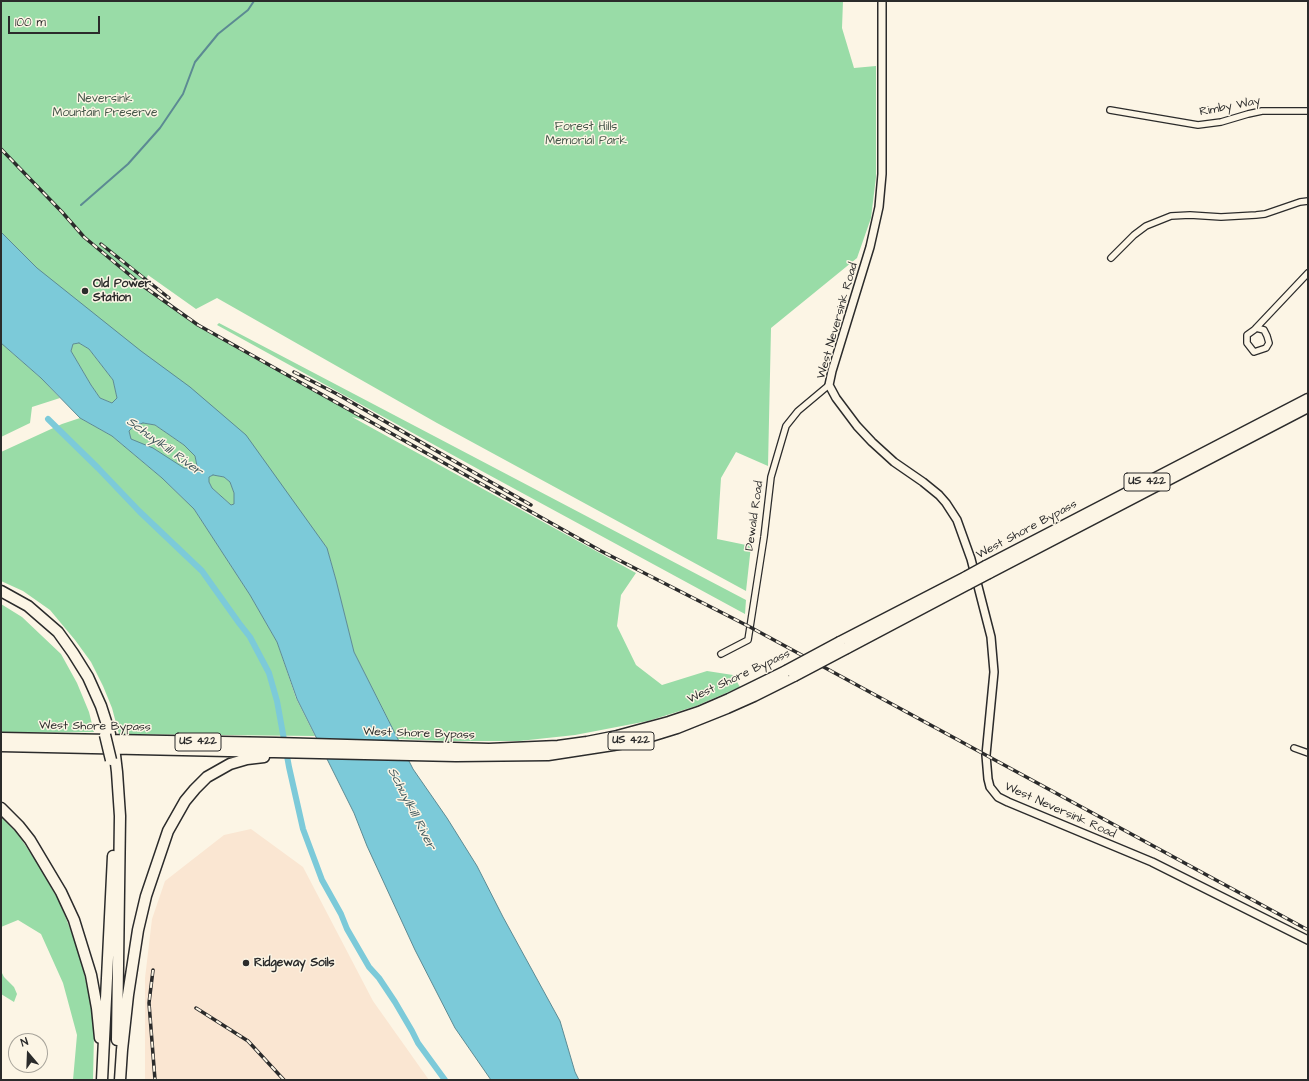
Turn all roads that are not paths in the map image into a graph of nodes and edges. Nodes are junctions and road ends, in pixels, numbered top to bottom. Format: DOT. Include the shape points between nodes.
graph roads {
  1 [pos="882,1"];
  2 [pos="1110,110"];
  3 [pos="1308,111"];
  4 [pos="1308,200"];
  5 [pos="1111,258"];
  6 [pos="1308,273"];
  7 [pos="1256,328"];
  8 [pos="829,385"];
  9 [pos="1308,399"];
  10 [pos="1308,408"];
  11 [pos="988,570"];
  12 [pos="1,591"];
  13 [pos="1,597"];
  14 [pos="721,654"];
  15 [pos="108,734"];
  16 [pos="1,738"];
  17 [pos="1,746"];
  18 [pos="1294,748"];
  19 [pos="278,750"];
  20 [pos="454,752"];
  21 [pos="1308,752"];
  22 [pos="113,757"];
  23 [pos="1,808"];
  24 [pos="1308,940"];
  25 [pos="101,1080"];
  26 [pos="119,1080"];
  1 -- 8 [label="street, West Neversink Road" via="882,174 879,207 870,247"];
  2 -- 3 [label="street, Rimby Way" via="1198,125 1262,111"];
  4 -- 5 [label="street" via="1256,215 1167,217 1146,226"];
  6 -- 7 [label="street"];
  7 -- 7 [label="street" via="1247,335 1247,344 1254,352 1266,348 1269,343 1264,330"];
  8 -- 14 [label="street, Dewald Road" via="798,411 786,426 771,477 748,640"];
  8 -- 24 [label="street, West Neversink Road" via="857,426 872,442 894,462 931,488 946,503 957,520 971,560 991,637 994,672 986,755 988,779 994,793 1008,802 1152,862"];
  9 -- 11 [label="highway, West Shore Bypass / US 422"];
  10 -- 11 [label="highway, West Shore Bypass / US 422"];
  11 -- 20 [label="highway, West Shore Bypass / US 422, bridge" via="790,673 699,712 652,727 587,742 537,748"];
  12 -- 15 [label="highway" via="28,606 58,632 88,678 101,706"];
  13 -- 15 [label="highway" via="31,614 45,626 69,655"];
  15 -- 22 [label="highway, bridge"];
  16 -- 19 [label="highway, West Shore Bypass / US 422"];
  17 -- 19 [label="highway, West Shore Bypass / US 422"];
  18 -- 21 [label="street"];
  19 -- 20 [label="highway, West Shore Bypass / US 422"];
  19 -- 20 [label="highway, West Shore Bypass / US 422" via="342,754"];
  19 -- 26 [label="highway" via="230,764 214,772 190,794 172,823 146,896 138,930"];
  22 -- 25 [label="highway" via="114,827 105,1045"];
  22 -- 26 [label="highway" via="117,772 120,816"];
  23 -- 25 [label="highway" via="30,840 61,892 74,920 95,994 100,1034"];
}
